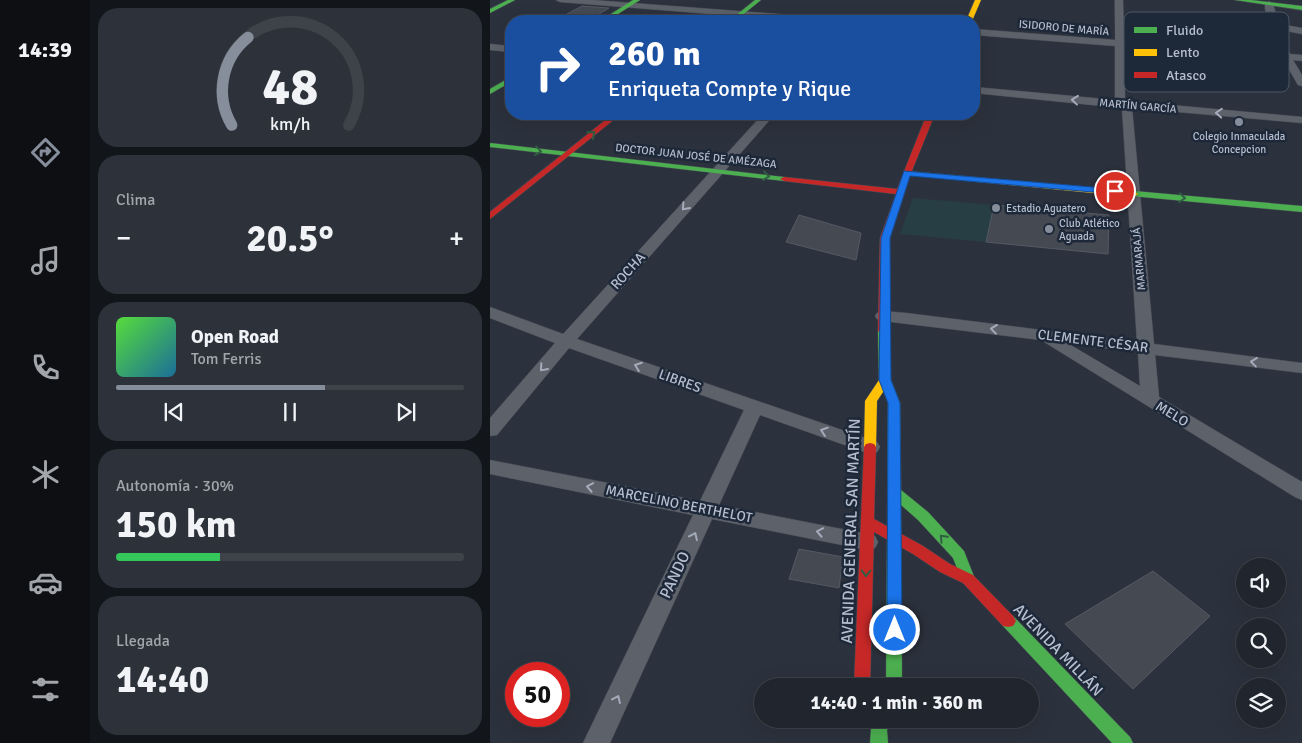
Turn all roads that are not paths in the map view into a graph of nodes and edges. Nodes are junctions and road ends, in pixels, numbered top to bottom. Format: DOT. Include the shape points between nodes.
graph roads {
  1 [pos="512,0"];
  2 [pos="560,0"];
  3 [pos="758,0"];
  4 [pos="978,0"];
  5 [pos="1118,0"];
  6 [pos="1238,0"];
  7 [pos="633,3"];
  8 [pos="1269,4"];
  9 [pos="1296,5"];
  10 [pos="490,11"];
  11 [pos="1270,12"];
  12 [pos="613,15"];
  13 [pos="715,15"];
  14 [pos="740,15"];
  15 [pos="972,15"];
  16 [pos="1289,29"];
  17 [pos="1302,31"];
  18 [pos="980,32"];
  19 [pos="1119,44"];
  20 [pos="1124,44"];
  21 [pos="490,47"];
  22 [pos="505,48"];
  23 [pos="1289,57"];
  24 [pos="1302,58"];
  25 [pos="1289,62"];
  26 [pos="505,83"];
  27 [pos="1302,83"];
  28 [pos="980,91"];
  29 [pos="490,92"];
  30 [pos="1124,104"];
  31 [pos="610,120"];
  32 [pos="763,120"];
  33 [pos="929,120"];
  34 [pos="1302,120"];
  35 [pos="490,145"];
  36 [pos="567,154"];
  37 [pos="718,170"];
  38 [pos="907,173"];
  39 [pos="900,192"];
  40 [pos="1134,193"];
  41 [pos="1302,209"];
  42 [pos="490,216"];
  43 [pos="490,312"];
  44 [pos="883,316"];
  45 [pos="1042,335"];
  46 [pos="566,341"];
  47 [pos="1146,348"];
  48 [pos="1302,368"];
  49 [pos="885,380"];
  50 [pos="1150,400"];
  51 [pos="754,408"];
  52 [pos="490,430"];
  53 [pos="870,447"];
  54 [pos="490,467"];
  55 [pos="894,492"];
  56 [pos="1302,492"];
  57 [pos="706,510"];
  58 [pos="868,532"];
  59 [pos="896,538"];
  60 [pos="968,579"];
  61 [pos="862,678"];
  62 [pos="894,678"];
  63 [pos="879,728"];
  64 [pos="596,743"];
  65 [pos="879,743"];
  66 [pos="1124,743"];
  1 -- 10 [label="main road"];
  2 -- 7 [label="street"];
  3 -- 14 [label="main road"];
  4 -- 15 [label="main road"];
  5 -- 19 [label="street, MARMARAJÁ"];
  6 -- 8 [label="main road"];
  7 -- 12 [label="main road"];
  7 -- 13 [label="street"];
  8 -- 9 [label="main road"];
  8 -- 11 [label="street"];
  16 -- 17 [label="street"];
  18 -- 19 [label="street, ISIDORO DE MARÍA"];
  19 -- 20 [label="street, ISIDORO DE MARÍA"];
  19 -- 30 [label="street, MARMARAJÁ" via="1120,99"];
  21 -- 22 [label="street"];
  23 -- 24 [label="street, ISIDORO DE MARÍA"];
  25 -- 27 [label="street"];
  26 -- 29 [label="main road"];
  30 -- 28 [label="street, MARTÍN GARCÍA, one-way"];
  34 -- 30 [label="street, MARTÍN GARCÍA, one-way"];
  30 -- 40 [label="street, MARMARAJÁ" via="1127,108"];
  36 -- 31 [label="main road, one-way"];
  32 -- 37 [label="street, ROCHA"];
  33 -- 38 [label="main road"];
  35 -- 36 [label="main road, DOCTOR JUAN JOSÉ DE AMÉZAGA, one-way"];
  36 -- 37 [label="main road, DOCTOR JUAN JOSÉ DE AMÉZAGA"];
  36 -- 42 [label="main road"];
  37 -- 39 [label="main road, DOCTOR JUAN JOSÉ DE AMÉZAGA, one-way"];
  37 -- 46 [label="street, ROCHA, one-way"];
  38 -- 39 [label="main road"];
  38 -- 40 [label="main road"];
  39 -- 44 [label="main road" via="885,238"];
  40 -- 41 [label="main road, one-way"];
  40 -- 47 [label="street, MARMARAJÁ"];
  43 -- 46 [label="street, LIBRES"];
  45 -- 44 [label="street, CLEMENTE CÉSAR, one-way"];
  44 -- 49 [label="main road"];
  45 -- 47 [label="street, CLEMENTE CÉSAR"];
  45 -- 50 [label="street, MELO"];
  51 -- 46 [label="street, LIBRES, one-way"];
  46 -- 52 [label="street, ROCHA, one-way"];
  48 -- 47 [label="street, CLEMENTE CÉSAR, one-way"];
  47 -- 50 [label="street, MARMARAJÁ"];
  49 -- 53 [label="main road, AVENIDA GENERAL SAN MARTÍN" via="872,401"];
  49 -- 55 [label="main road" via="894,403"];
  50 -- 56 [label="street, MELO"];
  53 -- 51 [label="street, LIBRES, one-way"];
  51 -- 57 [label="street, PANDO"];
  53 -- 58 [label="main road, AVENIDA GENERAL SAN MARTÍN"];
  57 -- 54 [label="street, MARCELINO BERTHELOT, one-way"];
  55 -- 59 [label="main road"];
  60 -- 55 [label="main road, AVENIDA MILLÁN, one-way" via="959,555 923,516"];
  58 -- 57 [label="street, MARCELINO BERTHELOT, one-way"];
  64 -- 57 [label="street, PANDO, one-way"];
  58 -- 59 [label="main road, AVENIDA MILLÁN"];
  58 -- 61 [label="main road, AVENIDA GENERAL SAN MARTÍN, one-way"];
  59 -- 60 [label="main road, AVENIDA MILLÁN"];
  59 -- 62 [label="main road"];
  60 -- 66 [label="main road, AVENIDA MILLÁN"];
  63 -- 65 [label="main road"];
}
